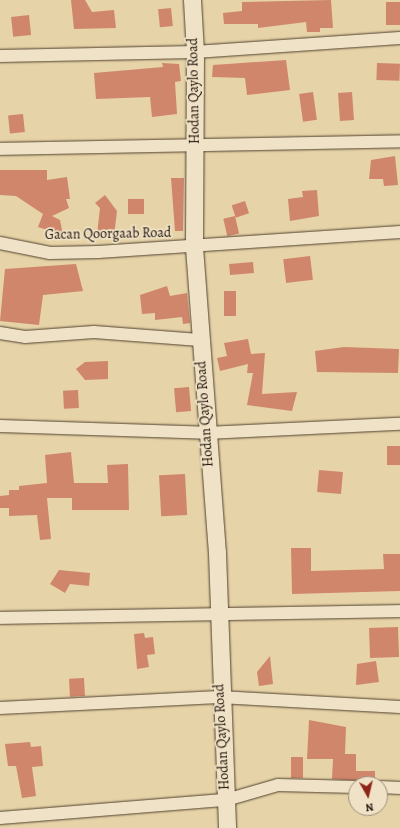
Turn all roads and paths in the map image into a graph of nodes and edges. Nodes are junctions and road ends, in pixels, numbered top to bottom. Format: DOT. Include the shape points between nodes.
graph roads {
  1 [pos="192,0"];
  2 [pos="400,38"];
  3 [pos="195,52"];
  4 [pos="0,56"];
  5 [pos="400,141"];
  6 [pos="195,146"];
  7 [pos="0,149"];
  8 [pos="400,232"];
  9 [pos="0,243"];
  10 [pos="194,247"];
  11 [pos="0,333"];
  12 [pos="200,340"];
  13 [pos="400,424"];
  14 [pos="0,426"];
  15 [pos="206,433"];
  16 [pos="400,612"];
  17 [pos="217,614"];
  18 [pos="0,618"];
  19 [pos="219,697"];
  20 [pos="400,707"];
  21 [pos="0,708"];
  22 [pos="348,787"];
  23 [pos="388,787"];
  24 [pos="400,788"];
  25 [pos="226,800"];
  26 [pos="0,818"];
  27 [pos="226,828"];
  1 -- 3 [label="street, Hodan Qaylo Road"];
  2 -- 3 [label="street"];
  3 -- 4 [label="street"];
  3 -- 6 [label="street, Hodan Qaylo Road"];
  5 -- 6 [label="street"];
  6 -- 7 [label="street"];
  6 -- 10 [label="street, Hodan Qaylo Road"];
  8 -- 10 [label="street, Gacan Qoorgaab Road"];
  9 -- 10 [label="street, Gacan Qoorgaab Road" via="50,253"];
  10 -- 12 [label="street, Hodan Qaylo Road"];
  11 -- 12 [label="street" via="25,337 94,332"];
  12 -- 15 [label="street, Hodan Qaylo Road"];
  13 -- 15 [label="street"];
  14 -- 15 [label="street"];
  15 -- 17 [label="street, Hodan Qaylo Road" via="216,553"];
  16 -- 17 [label="street"];
  17 -- 18 [label="street"];
  17 -- 19 [label="street, Hodan Qaylo Road"];
  19 -- 20 [label="street" via="258,702"];
  19 -- 21 [label="street"];
  19 -- 25 [label="street, Hodan Qaylo Road"];
  22 -- 25 [label="street" via="278,785"];
  23 -- 24 [label="street"];
  25 -- 26 [label="street"];
  25 -- 27 [label="street, Hodan Qaylo Road"];
}
